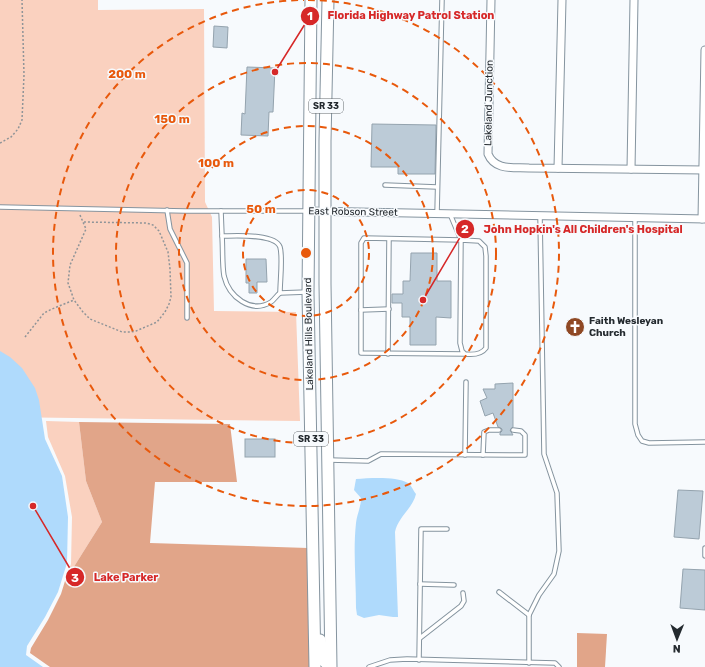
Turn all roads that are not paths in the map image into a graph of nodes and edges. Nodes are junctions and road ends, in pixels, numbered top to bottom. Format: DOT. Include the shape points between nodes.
graph roads {
  1 [pos="311,0"];
  2 [pos="328,0"];
  3 [pos="442,0"];
  4 [pos="491,0"];
  5 [pos="562,0"];
  6 [pos="634,0"];
  7 [pos="705,50"];
  8 [pos="558,168"];
  9 [pos="631,169"];
  10 [pos="704,170"];
  11 [pos="385,185"];
  12 [pos="438,187"];
  13 [pos="0,208"];
  14 [pos="167,210"];
  15 [pos="221,211"];
  16 [pos="308,211"];
  17 [pos="325,211"];
  18 [pos="437,214"];
  19 [pos="450,214"];
  20 [pos="540,216"];
  21 [pos="635,218"];
  22 [pos="704,219"];
  23 [pos="222,236"];
  24 [pos="389,239"];
  25 [pos="461,240"];
  26 [pos="308,292"];
  27 [pos="280,293"];
  28 [pos="361,310"];
  29 [pos="388,310"];
  30 [pos="187,318"];
  31 [pos="388,354"];
  32 [pos="465,354"];
  33 [pos="466,382"];
  34 [pos="499,430"];
  35 [pos="513,430"];
  36 [pos="705,442"];
  37 [pos="465,455"];
  38 [pos="483,455"];
  39 [pos="328,460"];
  40 [pos="312,523"];
  41 [pos="448,529"];
  42 [pos="705,548"];
  43 [pos="705,556"];
  44 [pos="420,584"];
  45 [pos="454,585"];
  46 [pos="498,592"];
  47 [pos="463,593"];
  48 [pos="529,615"];
  49 [pos="420,638"];
  50 [pos="419,660"];
  51 [pos="528,663"];
  52 [pos="496,665"];
  53 [pos="315,667"];
  54 [pos="331,667"];
  55 [pos="369,667"];
  56 [pos="559,667"];
  1 -- 16 [label="main road, Lakeland Hills Boulevard / SR 33"];
  2 -- 17 [label="main road, Lakeland Hills Boulevard / SR 33"];
  3 -- 12 [label="lane"];
  4 -- 8 [label="street, Lakeland Junction" via="488,154 490,159 502,167"];
  5 -- 8 [label="street"];
  6 -- 9 [label="street"];
  7 -- 10 [label="street"];
  8 -- 9 [label="street, Lakeland Junction"];
  9 -- 10 [label="street, Lakeland Junction"];
  10 -- 22 [label="street"];
  11 -- 12 [label="lane"];
  12 -- 18 [label="lane"];
  13 -- 14 [label="lane, East Robson Street"];
  14 -- 15 [label="lane, East Robson Street"];
  14 -- 30 [label="lane" via="170,229 187,263"];
  15 -- 16 [label="lane, East Robson Street"];
  15 -- 23 [label="lane"];
  16 -- 17 [label="street, East Robson Street"];
  16 -- 26 [label="main road, Lakeland Hills Boulevard / SR 33"];
  17 -- 18 [label="street, East Robson Street"];
  17 -- 39 [label="main road, Lakeland Hills Boulevard / SR 33"];
  18 -- 19 [label="street, East Robson Street"];
  19 -- 20 [label="street, East Robson Street"];
  19 -- 25 [label="lane"];
  20 -- 21 [label="street, East Robson Street"];
  20 -- 48 [label="lane" via="544,454 557,493 559,551 554,574"];
  21 -- 22 [label="street, East Robson Street"];
  21 -- 36 [label="lane" via="635,408 638,435 642,441 649,443"];
  23 -- 27 [label="lane" via="266,237 275,240 280,252"];
  23 -- 27 [label="lane" via="224,277 233,294 246,304 258,306 271,302"];
  24 -- 25 [label="lane"];
  24 -- 28 [label="lane" via="364,238 361,243"];
  24 -- 29 [label="lane"];
  25 -- 32 [label="lane" via="460,343"];
  25 -- 32 [label="lane" via="479,241 485,247 486,256 486,348 479,354"];
  26 -- 27 [label="lane"];
  26 -- 40 [label="main road, Lakeland Hills Boulevard / SR 33"];
  28 -- 29 [label="lane"];
  28 -- 31 [label="lane" via="361,354"];
  29 -- 31 [label="lane"];
  31 -- 32 [label="lane"];
  33 -- 37 [label="lane"];
  34 -- 38 [label="lane" via="484,432"];
  35 -- 38 [label="lane" via="521,431 525,435 525,456"];
  37 -- 38 [label="lane"];
  37 -- 39 [label="lane" via="381,454 368,461"];
  39 -- 54 [label="main road, Lakeland Hills Boulevard / SR 33"];
  40 -- 53 [label="main road, Lakeland Hills Boulevard / SR 33"];
  40 -- 54 [label="main road" via="320,548 321,646 323,660"];
  41 -- 44 [label="lane" via="421,529"];
  42 -- 43 [label="lane"];
  44 -- 45 [label="lane"];
  44 -- 49 [label="lane"];
  46 -- 48 [label="lane"];
  47 -- 49 [label="lane" via="464,601 461,606"];
  48 -- 51 [label="lane"];
  49 -- 50 [label="lane"];
  50 -- 52 [label="lane"];
  50 -- 55 [label="lane" via="390,660"];
  51 -- 52 [label="lane"];
  51 -- 56 [label="lane" via="555,663"];
}
